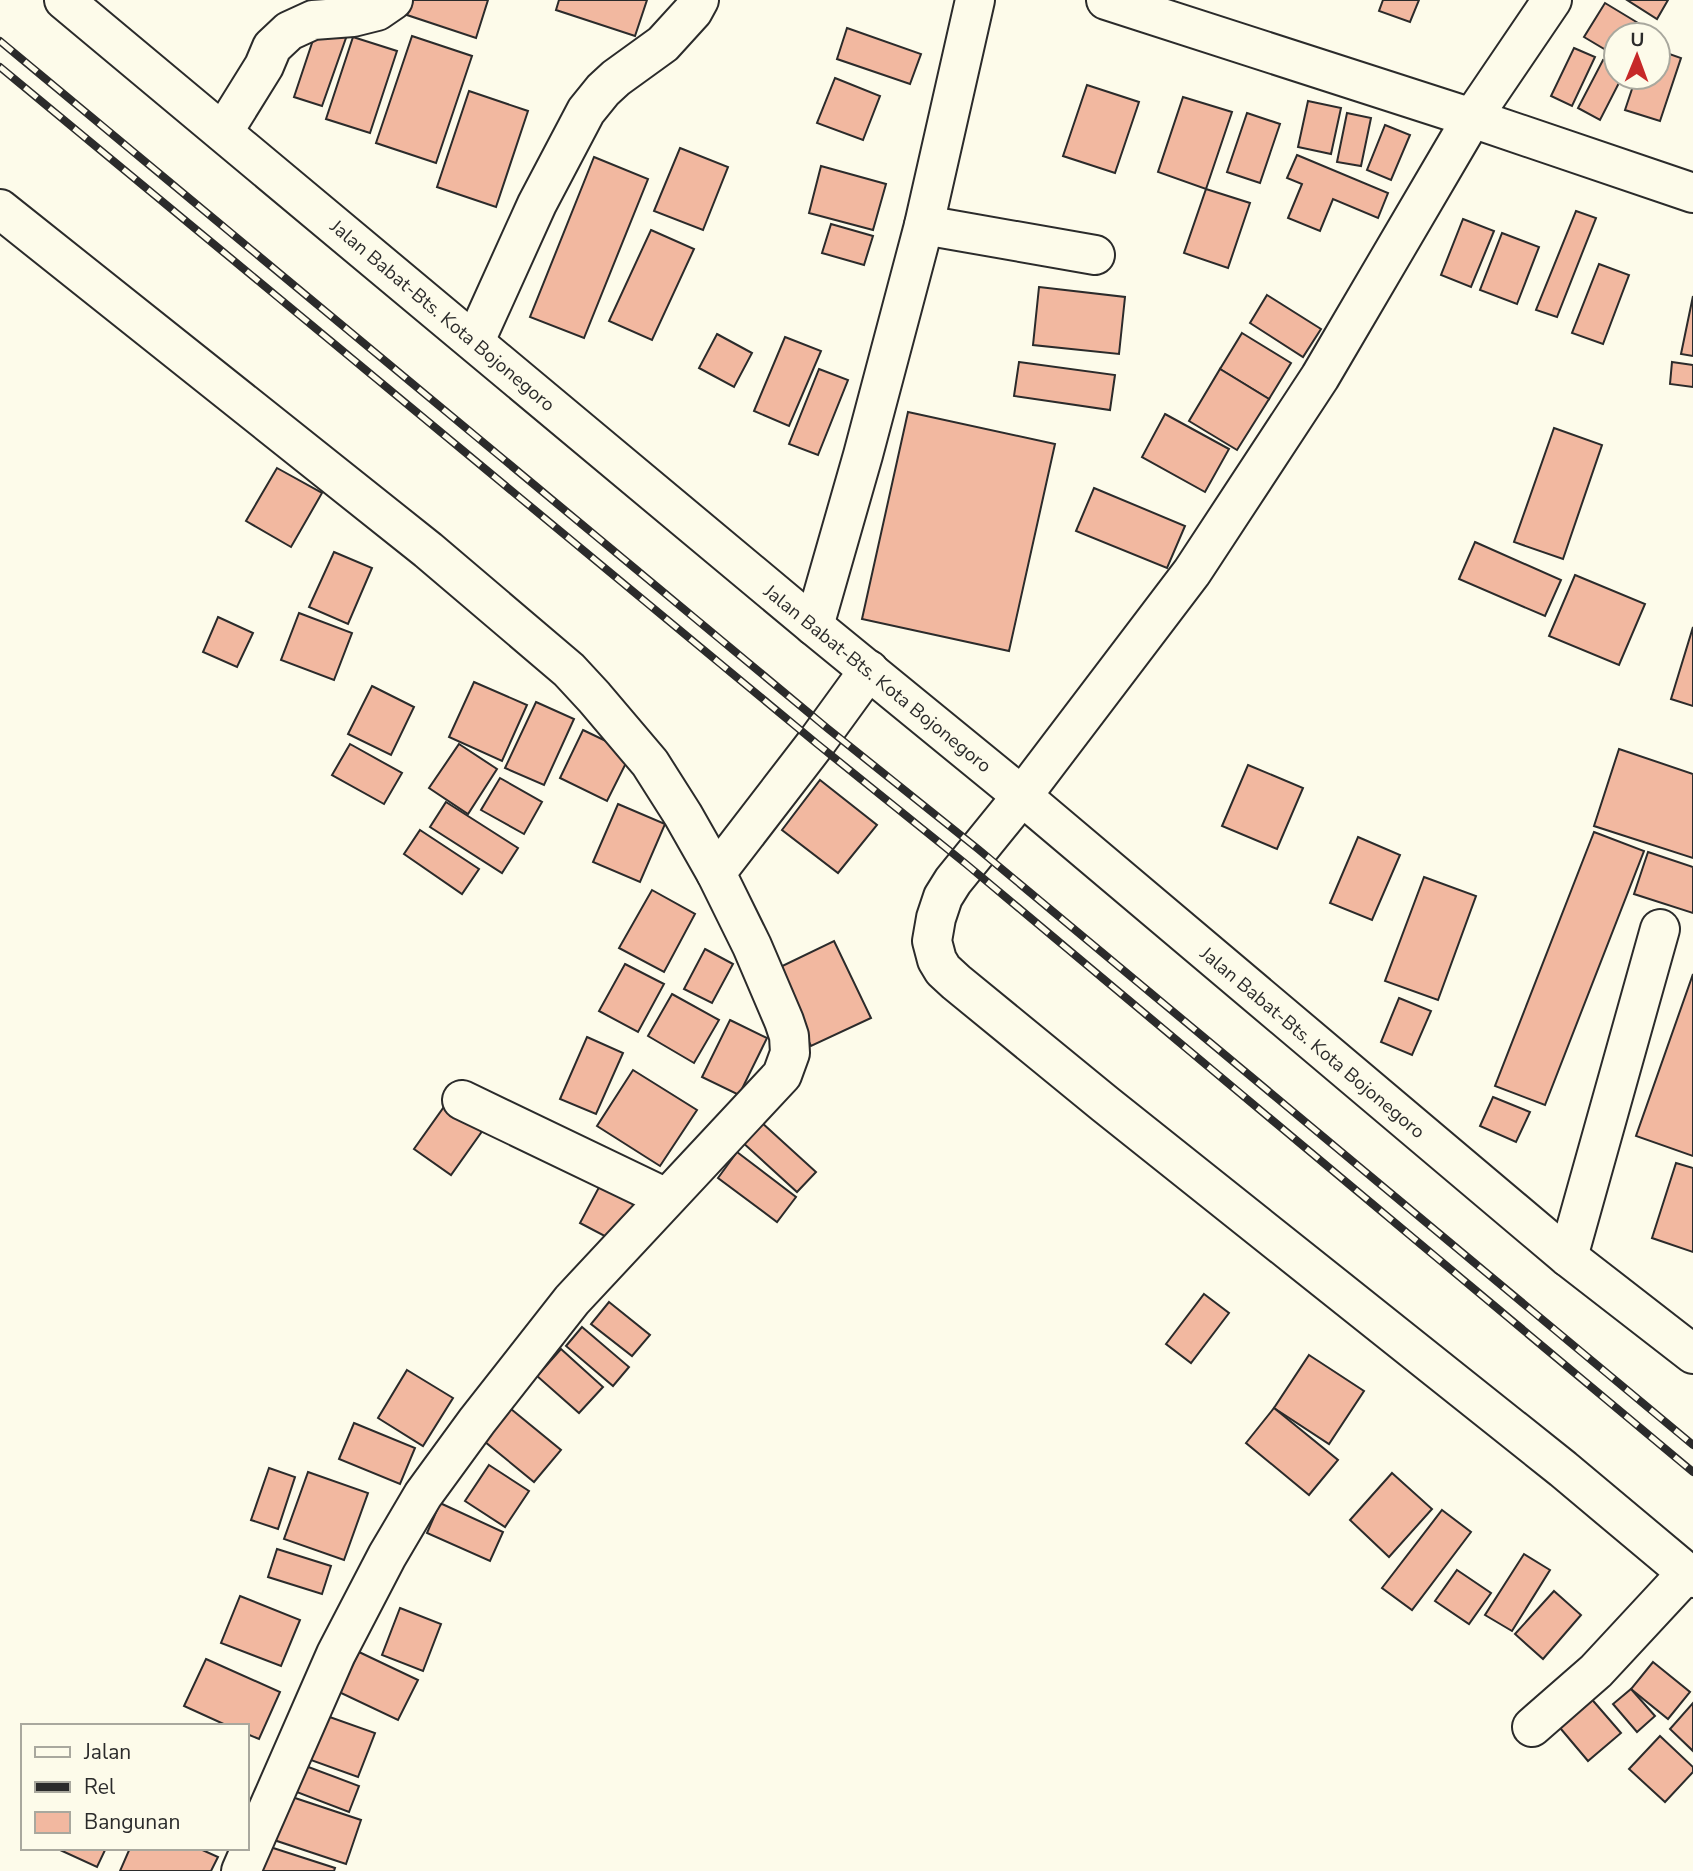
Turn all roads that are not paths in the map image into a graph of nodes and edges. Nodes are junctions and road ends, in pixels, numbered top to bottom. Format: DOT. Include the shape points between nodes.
graph roads {
  1 [pos="64,0"];
  2 [pos="393,0"];
  3 [pos="699,0"];
  4 [pos="975,0"];
  5 [pos="1106,0"];
  6 [pos="1552,0"];
  7 [pos="1472,118"];
  8 [pos="223,132"];
  9 [pos="1693,192"];
  10 [pos="0,209"];
  11 [pos="924,225"];
  12 [pos="1095,255"];
  13 [pos="475,341"];
  14 [pos="814,626"];
  15 [pos="869,670"];
  16 [pos="1022,796"];
  17 [pos="716,873"];
  18 [pos="1660,929"];
  19 [pos="462,1100"];
  20 [pos="666,1198"];
  21 [pos="1568,1257"];
  22 [pos="1693,1354"];
  23 [pos="1690,1575"];
  24 [pos="1532,1727"];
  25 [pos="241,1871"];
  1 -- 8 [label="main road, Jalan Babat-Bts. Kota Bojonegoro"];
  2 -- 8 [label="main road" via="377,11 313,20 289,31 272,47"];
  3 -- 13 [label="main road" via="663,44 616,78 586,111 537,204"];
  4 -- 11 [label="main road"];
  5 -- 7 [label="main road"];
  6 -- 7 [label="main road"];
  7 -- 9 [label="main road"];
  7 -- 16 [label="main road" via="1255,479 1192,572"];
  8 -- 13 [label="main road, Jalan Babat-Bts. Kota Bojonegoro"];
  10 -- 17 [label="main road" via="418,542 569,670 650,762"];
  11 -- 12 [label="main road"];
  11 -- 14 [label="main road"];
  13 -- 14 [label="main road, Jalan Babat-Bts. Kota Bojonegoro"];
  14 -- 15 [label="main road, Jalan Babat-Bts. Kota Bojonegoro"];
  15 -- 16 [label="main road, Jalan Babat-Bts. Kota Bojonegoro"];
  15 -- 17 [label="main road"];
  16 -- 21 [label="main road, Jalan Babat-Bts. Kota Bojonegoro"];
  16 -- 23 [label="main road" via="943,897 932,941 943,970"];
  17 -- 20 [label="main road" via="785,1021 790,1052 776,1082"];
  18 -- 21 [label="main road"];
  19 -- 20 [label="main road"];
  20 -- 25 [label="main road" via="572,1300 423,1495 336,1654"];
  21 -- 22 [label="main road, Jalan Babat-Bts. Kota Bojonegoro"];
  23 -- 24 [label="main road" via="1596,1671"];
}
